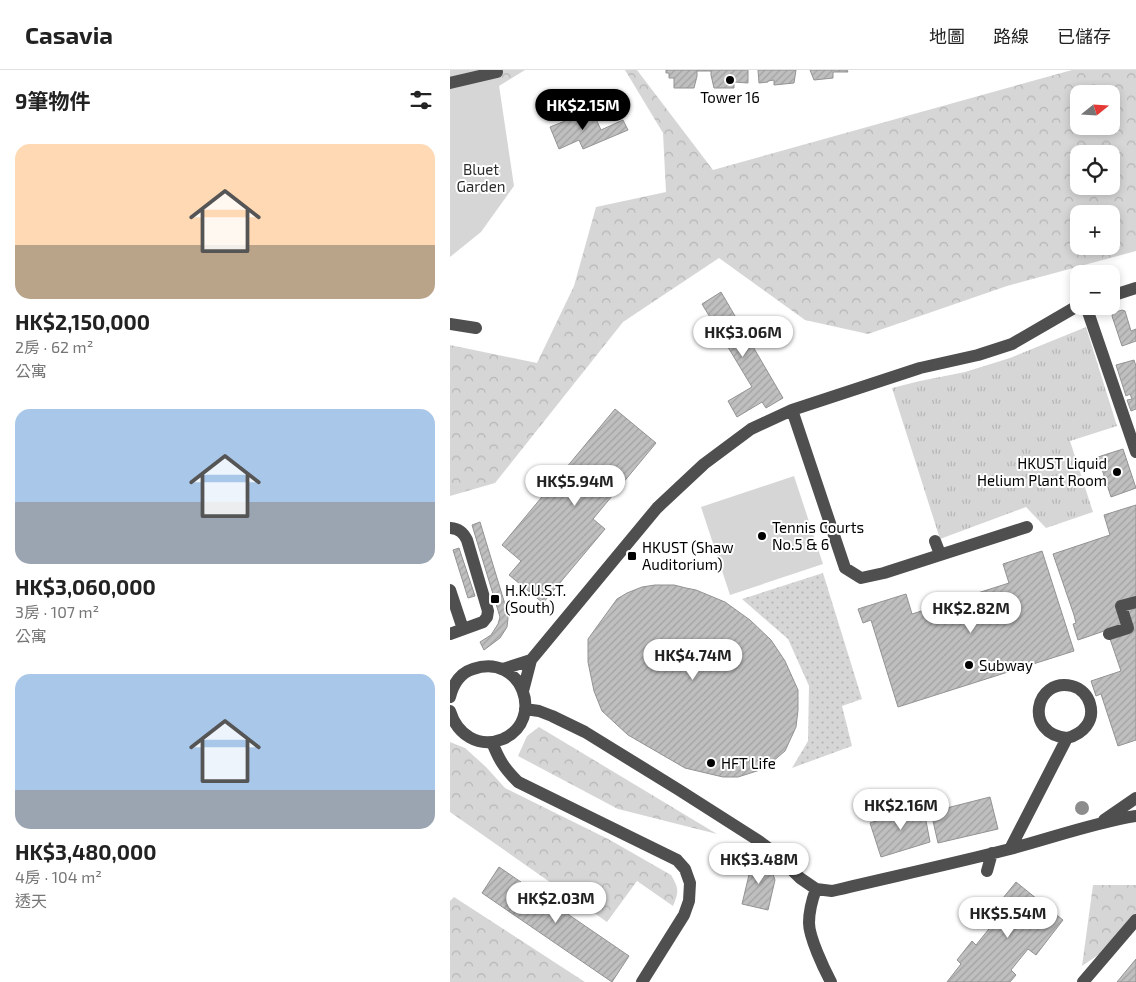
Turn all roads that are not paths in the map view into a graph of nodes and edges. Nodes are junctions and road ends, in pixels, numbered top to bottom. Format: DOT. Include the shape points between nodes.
graph roads {
  1 [pos="497,72"];
  2 [pos="450,83"];
  3 [pos="1136,288"];
  4 [pos="1120,293"];
  5 [pos="1070,310"];
  6 [pos="1089,315"];
  7 [pos="450,324"];
  8 [pos="476,328"];
  9 [pos="792,410"];
  10 [pos="1136,452"];
  11 [pos="1027,527"];
  12 [pos="450,528"];
  13 [pos="935,541"];
  14 [pos="940,554"];
  15 [pos="450,590"];
  16 [pos="1136,602"];
  17 [pos="463,630"];
  18 [pos="450,634"];
  19 [pos="1108,634"];
  20 [pos="531,660"];
  21 [pos="503,669"];
  22 [pos="455,680"];
  23 [pos="523,691"];
  24 [pos="450,697"];
  25 [pos="525,710"];
  26 [pos="450,711"];
  27 [pos="454,727"];
  28 [pos="1068,738"];
  29 [pos="492,742"];
  30 [pos="1136,798"];
  31 [pos="1136,816"];
  32 [pos="1097,824"];
  33 [pos="1010,849"];
  34 [pos="992,853"];
  35 [pos="987,871"];
  36 [pos="816,889"];
  37 [pos="1136,920"];
  38 [pos="642,982"];
  39 [pos="831,982"];
  40 [pos="1083,982"];
  1 -- 2 [label="street"];
  3 -- 4 [label="street"];
  5 -- 9 [label="street" via="1012,344 920,368"];
  6 -- 10 [label="street"];
  7 -- 8 [label="street"];
  9 -- 14 [label="street" via="845,568 861,578"];
  9 -- 20 [label="street" via="751,429 711,458 657,508"];
  11 -- 14 [label="street"];
  12 -- 17 [label="street" via="458,529 467,540 488,612 483,622"];
  13 -- 14 [label="street"];
  15 -- 17 [label="street"];
  16 -- 19 [label="street" via="1121,606 1128,628"];
  17 -- 18 [label="street"];
  20 -- 21 [label="street"];
  20 -- 23 [label="street"];
  21 -- 22 [label="street" via="480,666"];
  21 -- 23 [label="street" via="512,675"];
  22 -- 24 [label="street"];
  23 -- 25 [label="street"];
  25 -- 29 [label="street" via="513,733"];
  25 -- 36 [label="street" via="539,711 585,732 759,841"];
  26 -- 27 [label="street"];
  27 -- 29 [label="street" via="479,742"];
  28 -- 28 [label="street" via="1049,732 1039,717 1039,706 1048,691 1067,685 1083,692 1091,708 1087,726"];
  28 -- 33 [label="street"];
  29 -- 38 [label="street" via="506,770 518,782 677,860 685,869 690,883 684,915"];
  30 -- 32 [label="street"];
  31 -- 32 [label="street"];
  32 -- 33 [label="street"];
  33 -- 34 [label="street"];
  34 -- 35 [label="street"];
  34 -- 36 [label="street" via="832,890"];
  36 -- 39 [label="street" via="810,906 809,925"];
  37 -- 40 [label="street"];
}
